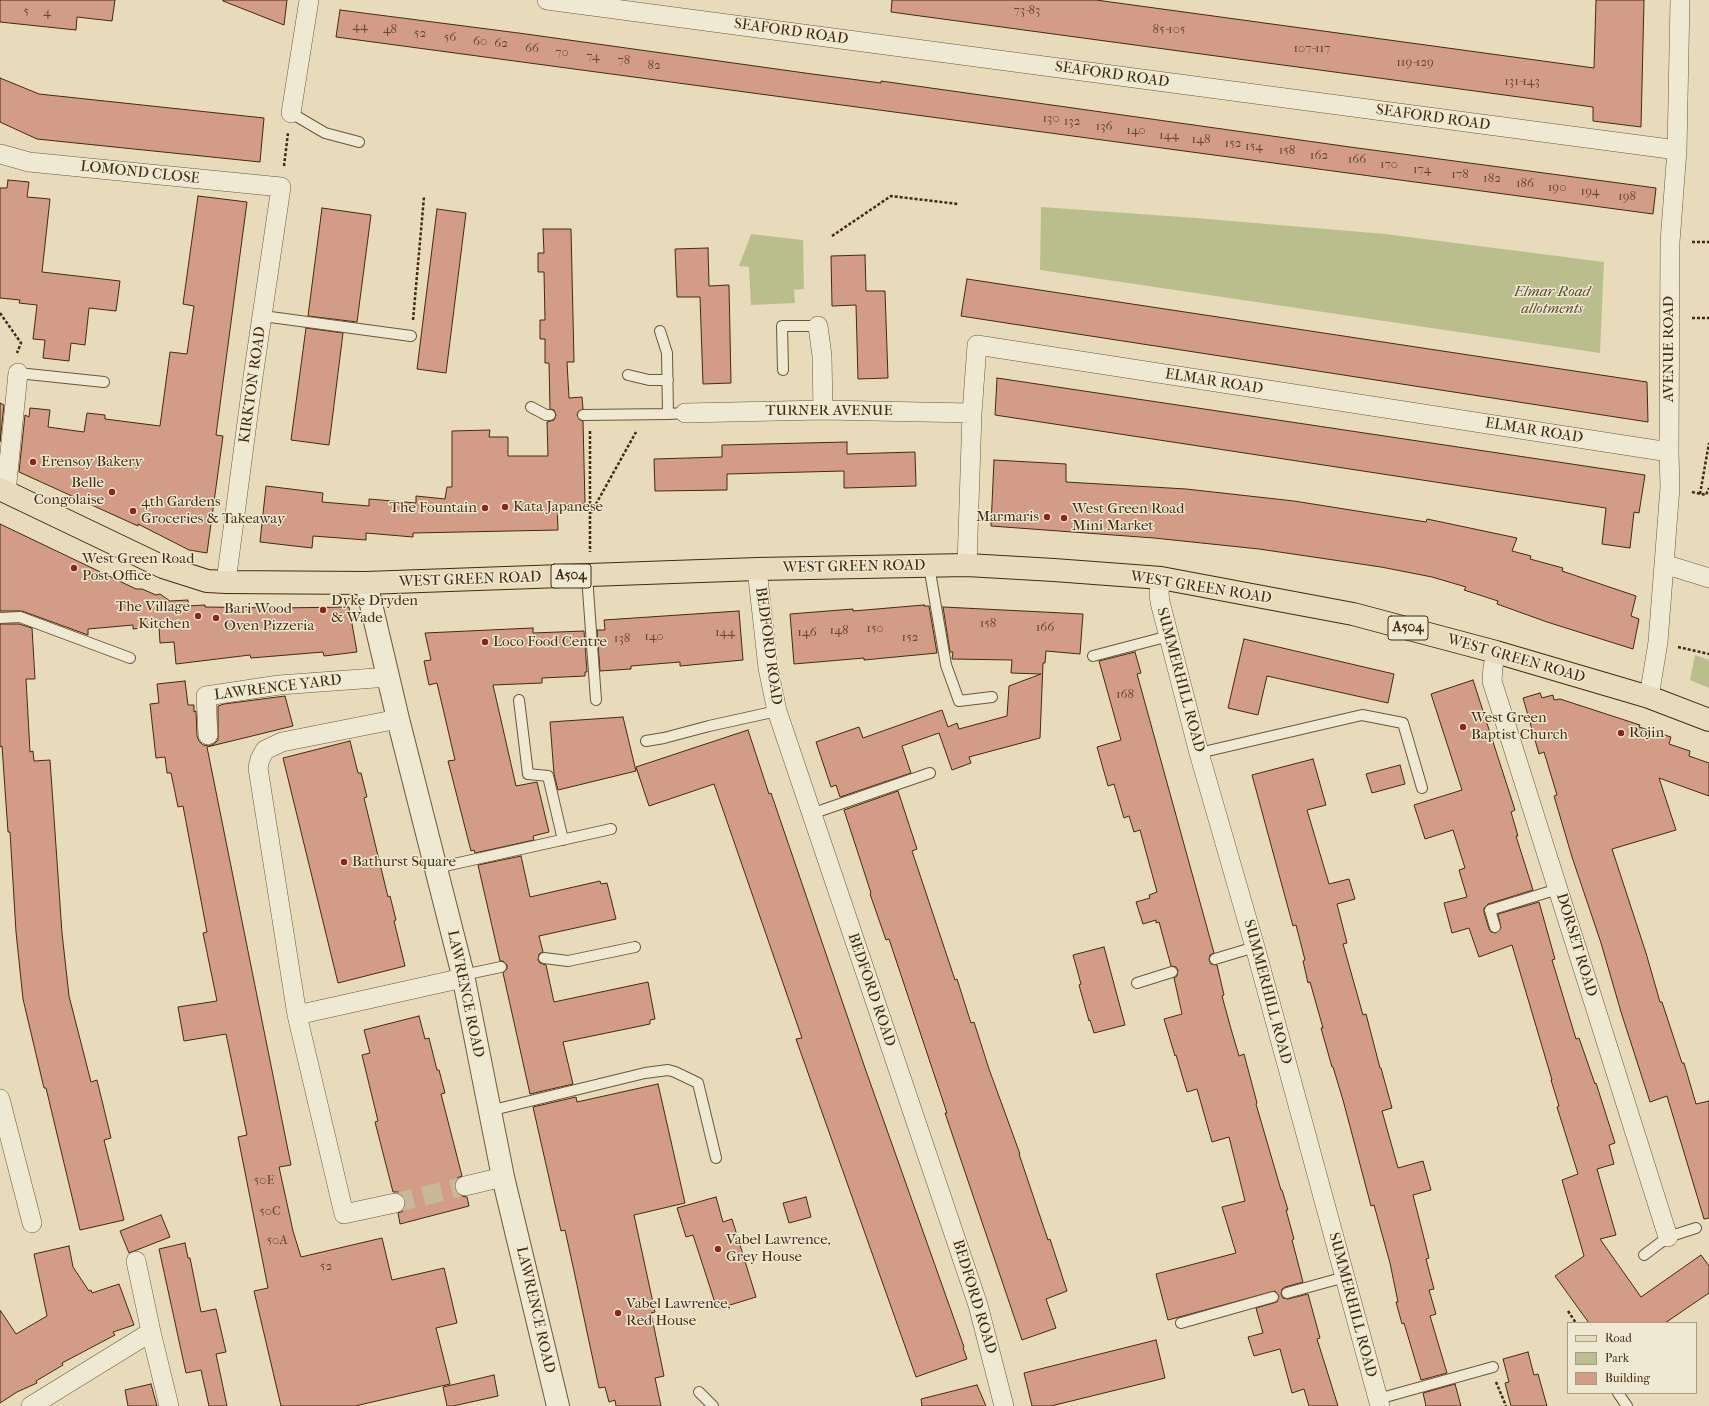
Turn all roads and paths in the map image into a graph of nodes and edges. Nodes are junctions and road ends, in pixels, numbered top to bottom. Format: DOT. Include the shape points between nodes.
graph roads {
  1 [pos="309,0"];
  2 [pos="547,0"];
  3 [pos="1680,0"];
  4 [pos="291,113"];
  5 [pos="359,142"];
  6 [pos="1676,150"];
  7 [pos="0,154"];
  8 [pos="281,187"];
  9 [pos="424,197"];
  10 [pos="958,204"];
  11 [pos="832,236"];
  12 [pos="0,313"];
  13 [pos="263,316"];
  14 [pos="1692,318"];
  15 [pos="1709,318"];
  16 [pos="818,326"];
  17 [pos="660,331"];
  18 [pos="411,336"];
  19 [pos="17,364"];
  20 [pos="783,370"];
  21 [pos="628,375"];
  22 [pos="668,380"];
  23 [pos="104,382"];
  24 [pos="531,407"];
  25 [pos="823,410"];
  26 [pos="972,413"];
  27 [pos="676,414"];
  28 [pos="550,415"];
  29 [pos="586,415"];
  30 [pos="638,415"];
  31 [pos="1709,443"];
  32 [pos="1669,452"];
  33 [pos="3,490"];
  34 [pos="1700,494"];
  35 [pos="590,513"];
  36 [pos="1664,564"];
  37 [pos="967,565"];
  38 [pos="928,566"];
  39 [pos="757,569"];
  40 [pos="585,576"];
  41 [pos="1161,578"];
  42 [pos="1709,578"];
  43 [pos="226,582"];
  44 [pos="366,583"];
  45 [pos="0,618"];
  46 [pos="1169,636"];
  47 [pos="1658,642"];
  48 [pos="1496,652"];
  49 [pos="1709,654"];
  50 [pos="1093,656"];
  51 [pos="130,658"];
  52 [pos="389,677"];
  53 [pos="992,697"];
  54 [pos="1649,697"];
  55 [pos="519,700"];
  56 [pos="596,700"];
  57 [pos="777,711"];
  58 [pos="398,719"];
  59 [pos="1709,720"];
  60 [pos="208,735"];
  61 [pos="646,741"];
  62 [pos="1199,753"];
  63 [pos="930,773"];
  64 [pos="1422,788"];
  65 [pos="811,814"];
  66 [pos="610,829"];
  67 [pos="563,840"];
  68 [pos="436,868"];
  69 [pos="1558,889"];
  70 [pos="1495,927"];
  71 [pos="634,947"];
  72 [pos="1255,947"];
  73 [pos="544,958"];
  74 [pos="1215,959"];
  75 [pos="501,967"];
  76 [pos="1172,972"];
  77 [pos="463,977"];
  78 [pos="1137,983"];
  79 [pos="297,1015"];
  80 [pos="0,1099"];
  81 [pos="489,1111"];
  82 [pos="716,1158"];
  83 [pos="8,1161"];
  84 [pos="503,1177"];
  85 [pos="464,1186"];
  86 [pos="395,1203"];
  87 [pos="32,1223"];
  88 [pos="1696,1228"];
  89 [pos="1668,1237"];
  90 [pos="1644,1255"];
  91 [pos="136,1261"];
  92 [pos="1345,1277"];
  93 [pos="1287,1293"];
  94 [pos="1273,1297"];
  95 [pos="1568,1310"];
  96 [pos="1575,1322"];
  97 [pos="1181,1323"];
  98 [pos="151,1332"];
  99 [pos="1492,1367"];
  100 [pos="699,1392"];
  101 [pos="1619,1394"];
  102 [pos="1379,1402"];
  103 [pos="31,1406"];
  104 [pos="169,1406"];
  105 [pos="558,1406"];
  106 [pos="713,1406"];
  107 [pos="1004,1406"];
  108 [pos="1506,1406"];
  109 [pos="1627,1406"];
  1 -- 4 [label="street"];
  2 -- 6 [label="street, SEAFORD ROAD"];
  3 -- 6 [label="street, AVENUE ROAD"];
  4 -- 5 [label="lane" via="325,133"];
  4 -- 8 [label="path"];
  6 -- 32 [label="street, AVENUE ROAD" via="1670,242"];
  7 -- 8 [label="street, LOMOND CLOSE" via="29,162"];
  8 -- 13 [label="street, KIRKTON ROAD"];
  9 -- 18 [label="path"];
  10 -- 11 [label="path" via="891,196"];
  12 -- 19 [label="path" via="21,343"];
  13 -- 18 [label="lane"];
  13 -- 43 [label="street, KIRKTON ROAD"];
  14 -- 15 [label="path"];
  16 -- 20 [label="lane" via="782,326"];
  16 -- 25 [label="street" via="822,356"];
  17 -- 22 [label="lane" via="667,353"];
  19 -- 23 [label="lane"];
  19 -- 33 [label="street"];
  21 -- 22 [label="lane" via="649,380"];
  22 -- 27 [label="lane"];
  24 -- 28 [label="lane" via="546,416"];
  25 -- 26 [label="street, TURNER AVENUE"];
  25 -- 27 [label="street, TURNER AVENUE"];
  26 -- 32 [label="street, ELMAR ROAD" via="977,345"];
  26 -- 37 [label="street, ELMAR ROAD"];
  27 -- 30 [label="lane"];
  29 -- 30 [label="lane"];
  29 -- 35 [label="path"];
  30 -- 35 [label="path" via="638,428"];
  31 -- 34 [label="path"];
  32 -- 36 [label="street, AVENUE ROAD" via="1670,487"];
  33 -- 43 [label="main road, WEST GREEN ROAD / A504" via="163,567 207,580"];
  35 -- 40 [label="path" via="590,561 583,561"];
  36 -- 42 [label="street"];
  36 -- 47 [label="street, AVENUE ROAD"];
  37 -- 38 [label="main road, WEST GREEN ROAD / A504"];
  37 -- 41 [label="main road, WEST GREEN ROAD / A504"];
  38 -- 39 [label="main road, WEST GREEN ROAD / A504"];
  38 -- 53 [label="lane" via="946,665 959,701"];
  39 -- 40 [label="main road, WEST GREEN ROAD / A504"];
  39 -- 57 [label="street, BEDFORD ROAD" via="768,668"];
  40 -- 44 [label="main road, WEST GREEN ROAD / A504"];
  40 -- 56 [label="lane"];
  41 -- 46 [label="street, SUMMERHILL ROAD" via="1160,602"];
  41 -- 48 [label="main road, WEST GREEN ROAD / A504" via="1353,614"];
  43 -- 44 [label="main road, WEST GREEN ROAD / A504"];
  44 -- 52 [label="street, LAWRENCE ROAD"];
  45 -- 51 [label="lane" via="20,617"];
  46 -- 50 [label="lane"];
  46 -- 62 [label="street, SUMMERHILL ROAD"];
  47 -- 49 [label="path"];
  47 -- 54 [label="street, AVENUE ROAD"];
  48 -- 54 [label="main road, WEST GREEN ROAD / A504"];
  48 -- 69 [label="street, DORSET ROAD" via="1492,681"];
  52 -- 58 [label="street, LAWRENCE ROAD"];
  52 -- 60 [label="street, LAWRENCE YARD" via="279,685 206,696"];
  54 -- 59 [label="main road, WEST GREEN ROAD / A504"];
  55 -- 67 [label="lane" via="528,774 548,776"];
  57 -- 61 [label="lane"];
  57 -- 65 [label="street, BEDFORD ROAD"];
  58 -- 68 [label="street, LAWRENCE ROAD"];
  58 -- 79 [label="street" via="282,742 265,750 260,759 258,768"];
  62 -- 64 [label="lane" via="1362,715 1403,722"];
  62 -- 72 [label="street, SUMMERHILL ROAD"];
  63 -- 65 [label="lane"];
  65 -- 107 [label="street, BEDFORD ROAD" via="978,1304"];
  66 -- 67 [label="lane"];
  67 -- 68 [label="lane"];
  68 -- 77 [label="street, LAWRENCE ROAD"];
  69 -- 70 [label="lane" via="1490,910"];
  69 -- 89 [label="street, DORSET ROAD"];
  71 -- 73 [label="lane" via="568,961"];
  72 -- 74 [label="lane"];
  72 -- 92 [label="street, SUMMERHILL ROAD"];
  75 -- 77 [label="lane"];
  76 -- 78 [label="lane"];
  77 -- 79 [label="street"];
  77 -- 81 [label="street, LAWRENCE ROAD"];
  79 -- 86 [label="street" via="344,1214"];
  80 -- 83 [label="street"];
  81 -- 82 [label="lane" via="645,1073 668,1070 698,1083"];
  81 -- 84 [label="street, LAWRENCE ROAD"];
  83 -- 87 [label="street"];
  84 -- 85 [label="street"];
  84 -- 105 [label="street, LAWRENCE ROAD"];
  88 -- 89 [label="lane"];
  89 -- 90 [label="lane"];
  91 -- 98 [label="street"];
  92 -- 93 [label="lane"];
  92 -- 102 [label="street, SUMMERHILL ROAD"];
  94 -- 97 [label="lane"];
  95 -- 96 [label="path"];
  98 -- 103 [label="street"];
  98 -- 104 [label="street"];
  99 -- 102 [label="lane"];
  99 -- 108 [label="path"];
  100 -- 106 [label="lane"];
  101 -- 109 [label="lane"];
}
